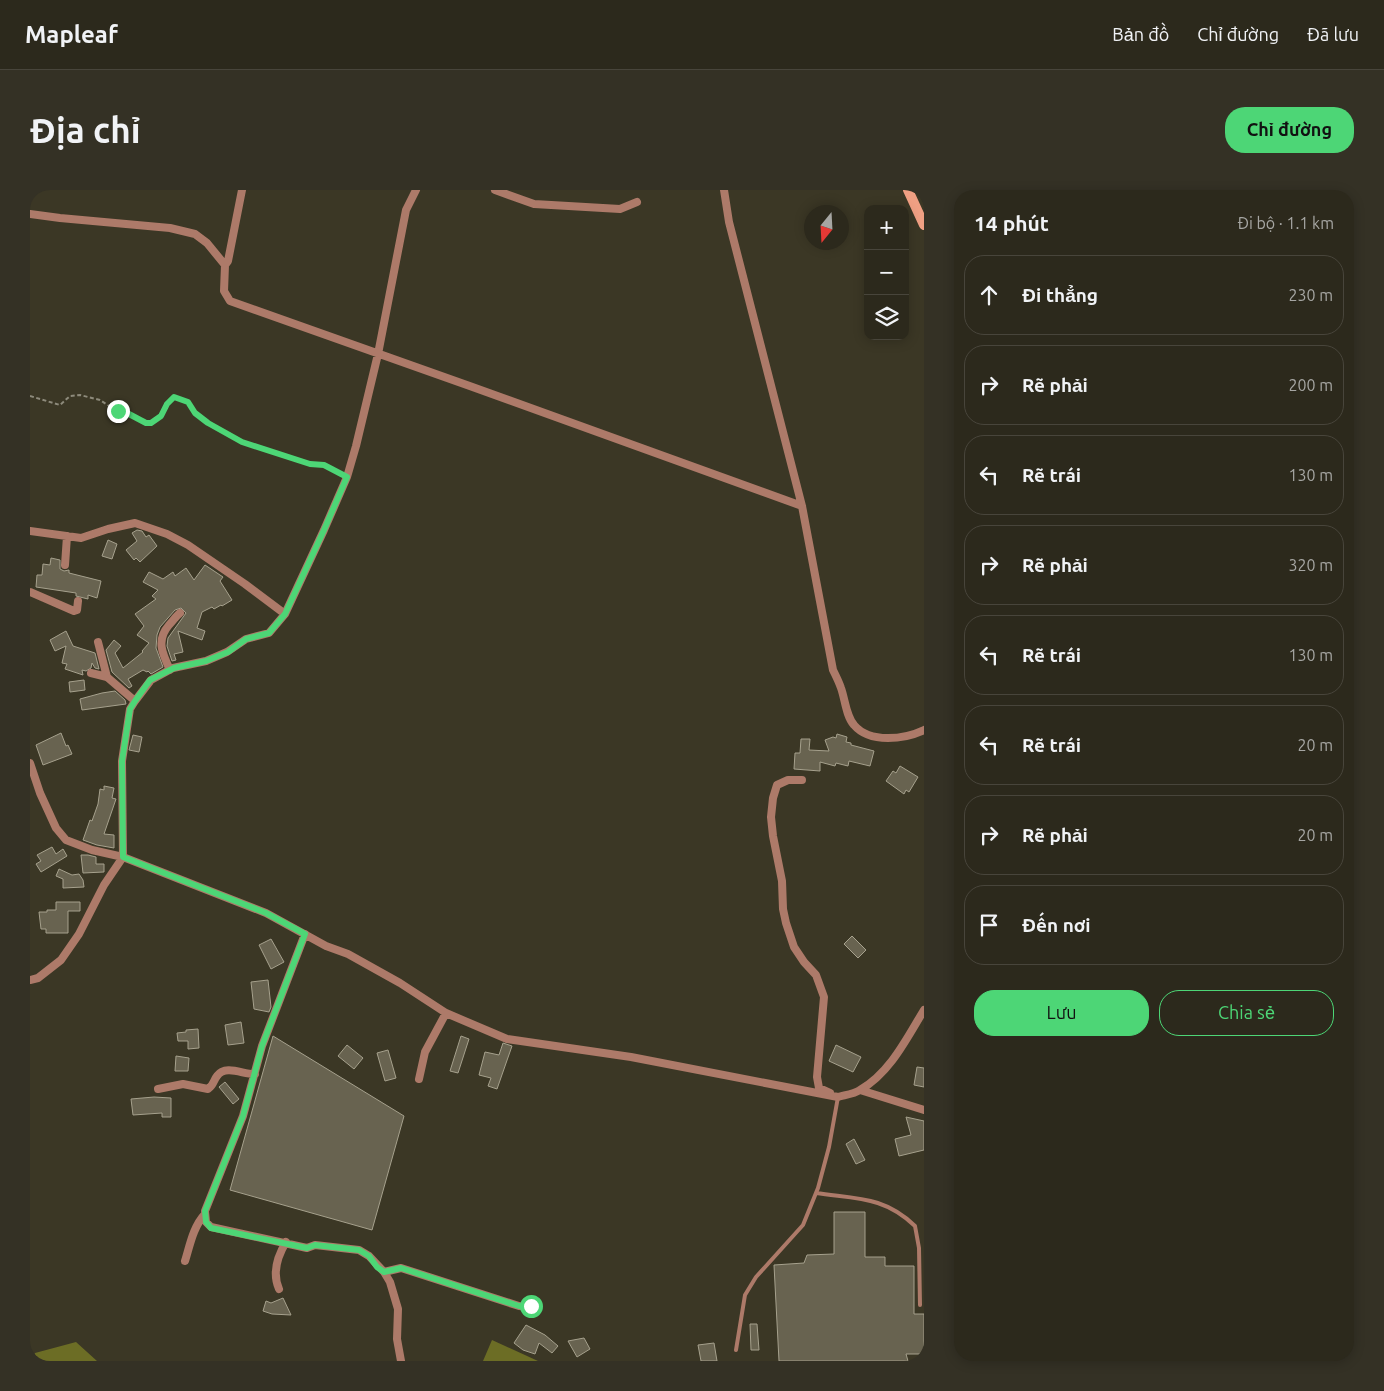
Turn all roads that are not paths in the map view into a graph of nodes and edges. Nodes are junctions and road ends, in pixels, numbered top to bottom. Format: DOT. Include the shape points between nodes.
graph roads {
  1 [pos="242,190"];
  2 [pos="416,190"];
  3 [pos="495,190"];
  4 [pos="724,190"];
  5 [pos="908,190"];
  6 [pos="637,202"];
  7 [pos="30,214"];
  8 [pos="924,225"];
  9 [pos="225,265"];
  10 [pos="378,354"];
  11 [pos="802,506"];
  12 [pos="30,531"];
  13 [pos="67,536"];
  14 [pos="64,565"];
  15 [pos="30,592"];
  16 [pos="78,601"];
  17 [pos="180,613"];
  18 [pos="285,614"];
  19 [pos="98,642"];
  20 [pos="170,670"];
  21 [pos="91,673"];
  22 [pos="107,677"];
  23 [pos="135,701"];
  24 [pos="924,730"];
  25 [pos="30,763"];
  26 [pos="802,780"];
  27 [pos="123,857"];
  28 [pos="305,934"];
  29 [pos="30,980"];
  30 [pos="924,1010"];
  31 [pos="446,1012"];
  32 [pos="255,1074"];
  33 [pos="419,1080"];
  34 [pos="158,1089"];
  35 [pos="860,1090"];
  36 [pos="838,1098"];
  37 [pos="924,1110"];
  38 [pos="816,1193"];
  39 [pos="205,1214"];
  40 [pos="286,1242"];
  41 [pos="185,1262"];
  42 [pos="384,1272"];
  43 [pos="279,1289"];
  44 [pos="920,1305"];
  45 [pos="531,1306"];
  46 [pos="736,1350"];
  47 [pos="401,1361"];
  1 -- 9 [label="street"];
  2 -- 10 [label="street" via="406,210"];
  3 -- 6 [label="street" via="534,204 620,209"];
  4 -- 11 [label="street" via="729,222"];
  5 -- 8 [label="main road"];
  7 -- 9 [label="street" via="170,228 195,234"];
  9 -- 10 [label="street" via="224,291 230,301"];
  10 -- 11 [label="street"];
  10 -- 18 [label="street" via="347,477"];
  11 -- 24 [label="street" via="833,670 849,716 862,731 881,738 904,737"];
  12 -- 13 [label="street"];
  13 -- 14 [label="street"];
  13 -- 18 [label="street" via="81,538 136,523 167,534 188,545"];
  15 -- 16 [label="street" via="74,611"];
  17 -- 20 [label="street" via="161,637"];
  18 -- 20 [label="street" via="269,633 246,639 228,652 206,661"];
  19 -- 22 [label="street"];
  20 -- 23 [label="street" via="150,680"];
  21 -- 22 [label="street"];
  22 -- 23 [label="street"];
  23 -- 27 [label="street" via="130,709 122,761"];
  25 -- 27 [label="street" via="56,828 66,840"];
  26 -- 36 [label="street" via="788,780 777,786 772,808 773,836 786,923 794,948 816,975 824,997 817,1077 819,1088"];
  27 -- 28 [label="street" via="266,913"];
  27 -- 29 [label="street" via="61,960 38,978"];
  28 -- 31 [label="street" via="348,954"];
  28 -- 32 [label="street" via="271,1019"];
  30 -- 35 [label="street" via="903,1046 880,1074"];
  31 -- 33 [label="street" via="425,1052"];
  31 -- 36 [label="street" via="507,1039 631,1057"];
  32 -- 34 [label="street" via="224,1071 216,1076 208,1089 183,1084"];
  32 -- 39 [label="street" via="243,1116"];
  35 -- 36 [label="street"];
  35 -- 37 [label="street"];
  36 -- 38 [label="lane"];
  38 -- 44 [label="lane" via="878,1202 892,1208 915,1226 920,1248"];
  38 -- 46 [label="lane" via="802,1225 756,1276 745,1295"];
  39 -- 40 [label="street" via="211,1228"];
  39 -- 41 [label="street" via="192,1235"];
  40 -- 42 [label="street" via="307,1248 315,1245 359,1250"];
  40 -- 43 [label="street" via="275,1269"];
  42 -- 45 [label="street" via="401,1268 519,1306"];
  42 -- 47 [label="street" via="396,1300"];
}
